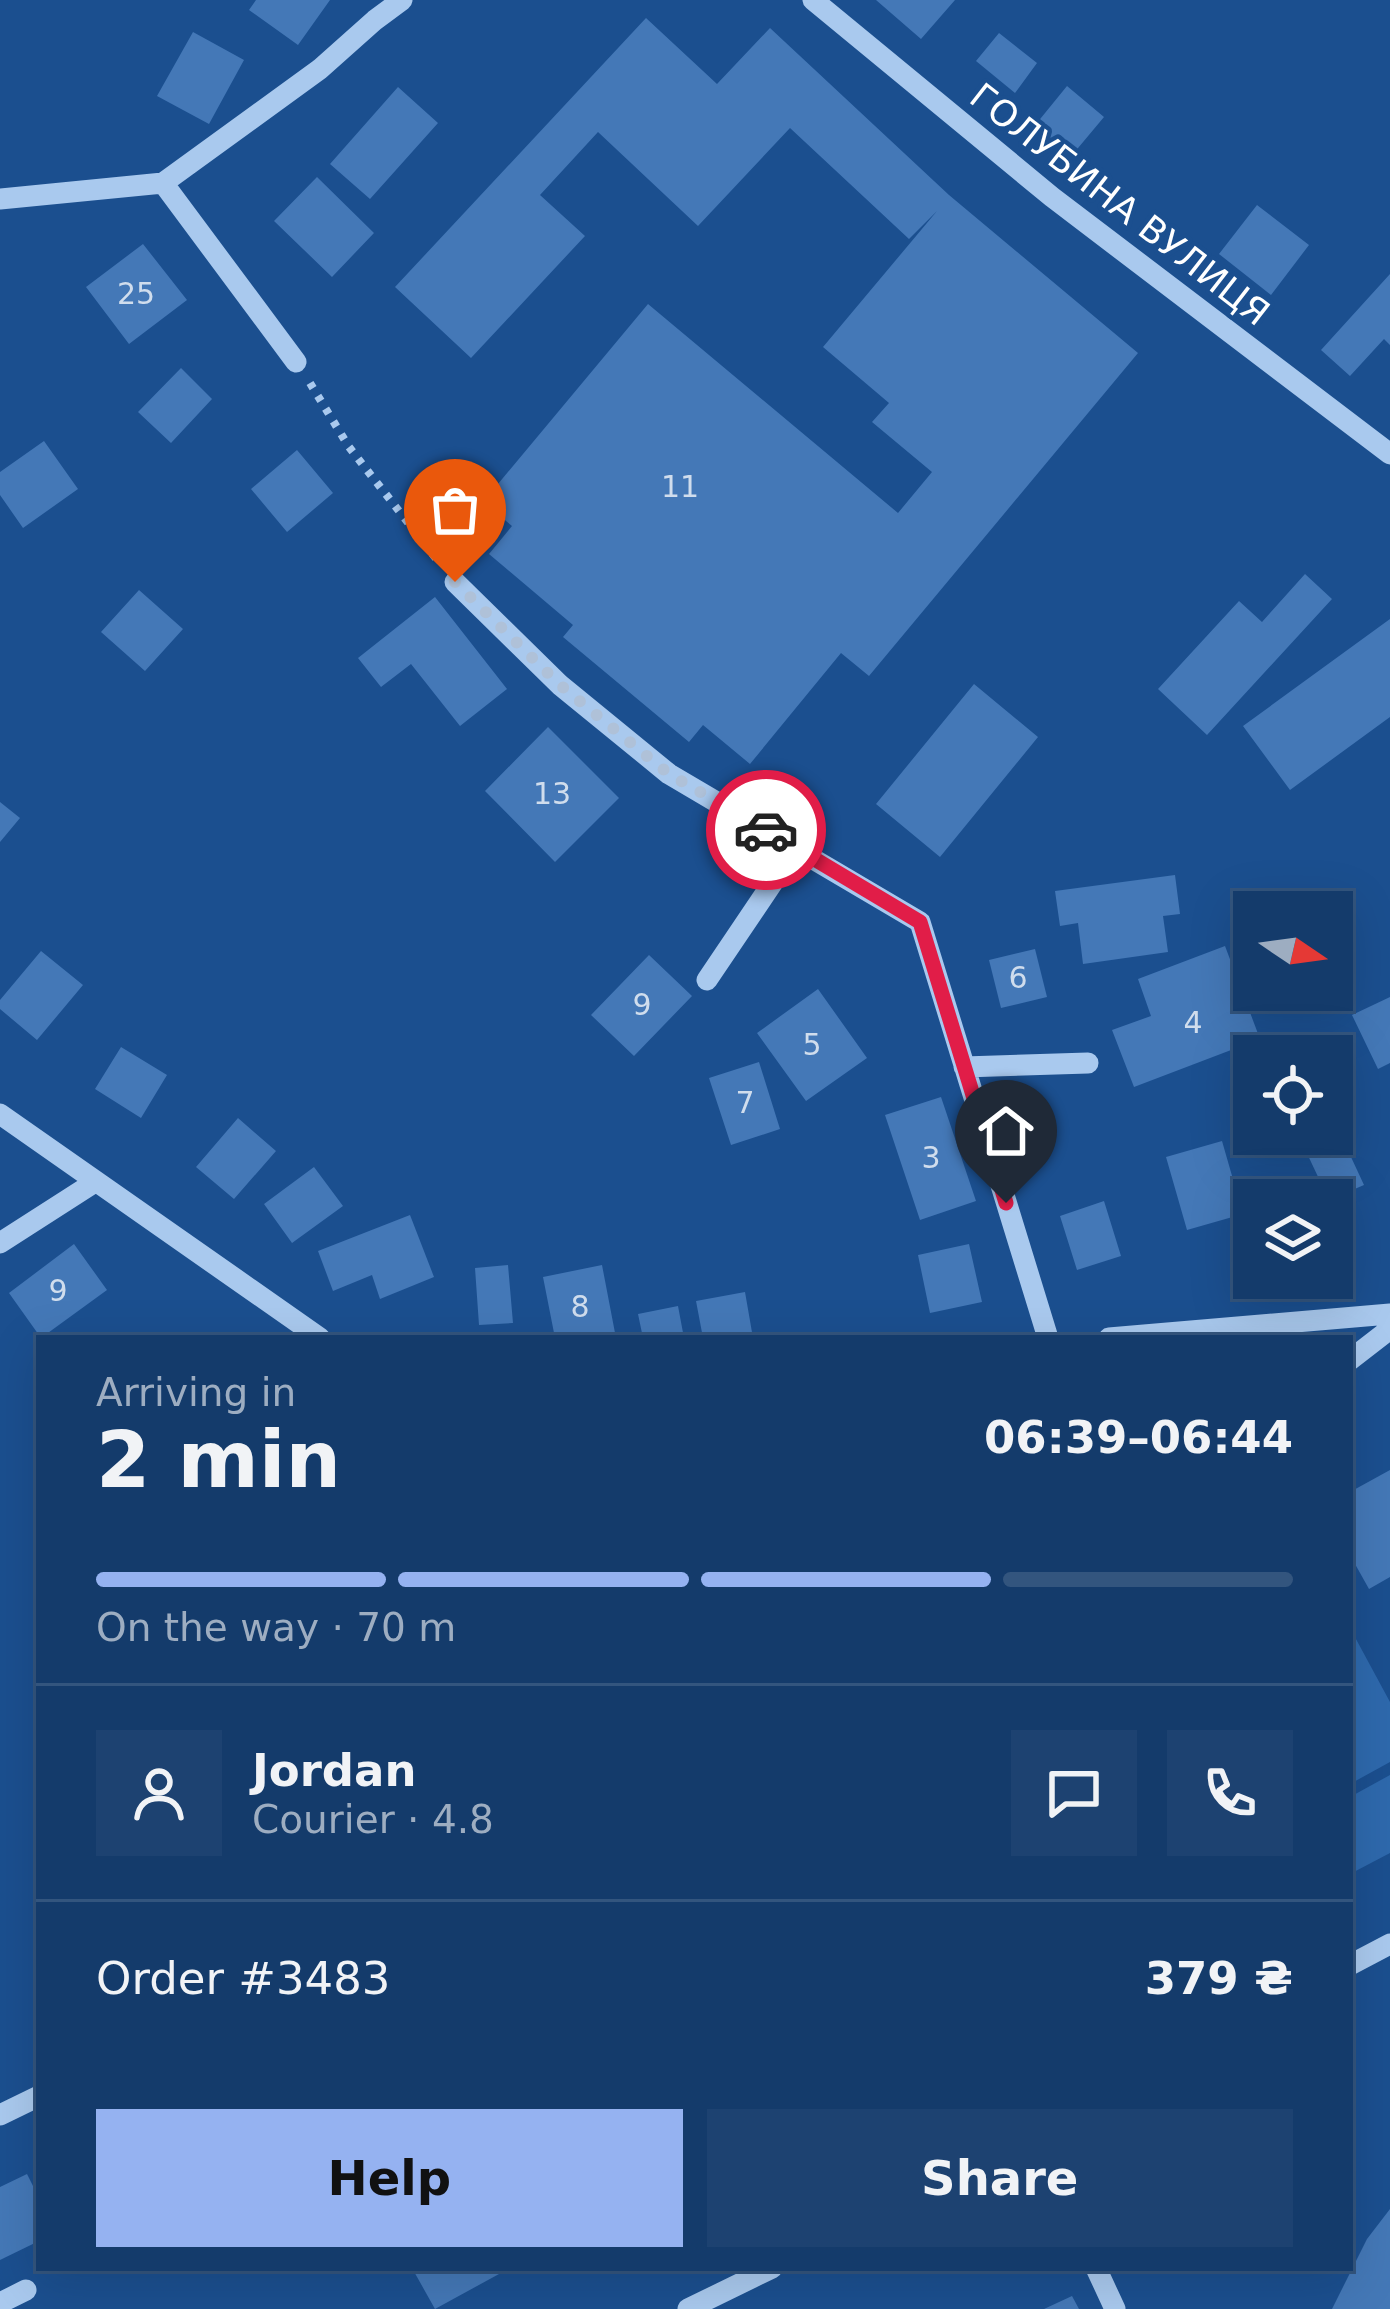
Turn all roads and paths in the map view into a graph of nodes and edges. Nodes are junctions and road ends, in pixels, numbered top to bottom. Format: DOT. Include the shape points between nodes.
graph roads {
  1 [pos="402,0"];
  2 [pos="813,0"];
  3 [pos="163,183"];
  4 [pos="0,199"];
  5 [pos="296,362"];
  6 [pos="1390,454"];
  7 [pos="455,582"];
  8 [pos="796,848"];
  9 [pos="707,980"];
  10 [pos="1088,1063"];
  11 [pos="964,1067"];
  12 [pos="0,1114"];
  13 [pos="95,1181"];
  14 [pos="0,1244"];
  15 [pos="1390,1314"];
  16 [pos="1390,1329"];
  17 [pos="316,1335"];
  18 [pos="1047,1335"];
  19 [pos="1143,1335"];
  20 [pos="1353,1358"];
  21 [pos="1390,1944"];
  22 [pos="1353,1963"];
  23 [pos="36,2097"];
  24 [pos="0,2115"];
  25 [pos="766,2271"];
  26 [pos="1097,2271"];
  27 [pos="26,2290"];
  28 [pos="0,2303"];
  29 [pos="688,2309"];
  30 [pos="1115,2309"];
  1 -- 3 [label="street"];
  2 -- 6 [label="street, ГОЛУБИНА ВУЛИЦЯ" via="1052,197"];
  3 -- 4 [label="street"];
  3 -- 5 [label="street"];
  5 -- 7 [label="path" via="350,447"];
  7 -- 8 [label="street" via="560,685 669,774"];
  8 -- 9 [label="street"];
  8 -- 11 [label="street" via="920,922"];
  10 -- 11 [label="street"];
  11 -- 18 [label="street"];
  12 -- 13 [label="street"];
  13 -- 14 [label="street"];
  13 -- 17 [label="street"];
  15 -- 19 [label="street"];
  16 -- 20 [label="street"];
  21 -- 22 [label="street"];
  23 -- 24 [label="street"];
  25 -- 29 [label="street"];
  26 -- 30 [label="street"];
  27 -- 28 [label="street"];
}
